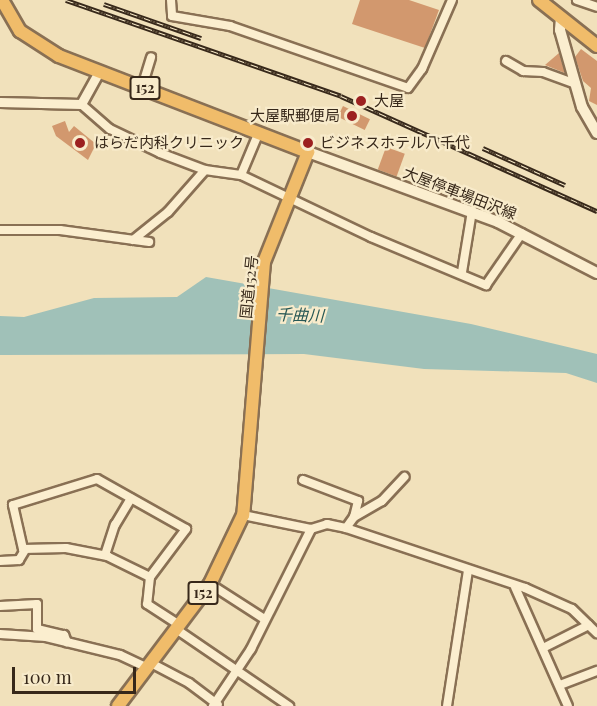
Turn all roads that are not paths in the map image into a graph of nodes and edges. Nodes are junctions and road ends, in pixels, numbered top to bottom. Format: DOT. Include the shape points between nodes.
graph roads {
  1 [pos="2,0"];
  2 [pos="171,0"];
  3 [pos="452,0"];
  4 [pos="539,0"];
  5 [pos="577,0"];
  6 [pos="597,7"];
  7 [pos="561,18"];
  8 [pos="597,46"];
  9 [pos="152,57"];
  10 [pos="506,61"];
  11 [pos="99,72"];
  12 [pos="576,84"];
  13 [pos="142,87"];
  14 [pos="0,102"];
  15 [pos="81,104"];
  16 [pos="594,119"];
  17 [pos="260,130"];
  18 [pos="597,133"];
  19 [pos="308,152"];
  20 [pos="206,170"];
  21 [pos="242,175"];
  22 [pos="290,195"];
  23 [pos="472,212"];
  24 [pos="0,230"];
  25 [pos="522,233"];
  26 [pos="134,240"];
  27 [pos="149,242"];
  28 [pos="462,272"];
  29 [pos="597,273"];
  30 [pos="404,477"];
  31 [pos="303,480"];
  32 [pos="131,498"];
  33 [pos="243,515"];
  34 [pos="354,517"];
  35 [pos="346,528"];
  36 [pos="311,529"];
  37 [pos="25,550"];
  38 [pos="105,555"];
  39 [pos="0,561"];
  40 [pos="468,571"];
  41 [pos="150,577"];
  42 [pos="210,584"];
  43 [pos="515,587"];
  44 [pos="0,606"];
  45 [pos="263,618"];
  46 [pos="589,625"];
  47 [pos="178,627"];
  48 [pos="597,633"];
  49 [pos="0,634"];
  50 [pos="67,642"];
  51 [pos="543,648"];
  52 [pos="149,666"];
  53 [pos="236,671"];
  54 [pos="597,671"];
  55 [pos="560,685"];
  56 [pos="215,705"];
  57 [pos="118,706"];
  58 [pos="289,706"];
  59 [pos="447,706"];
  60 [pos="568,706"];
  1 -- 11 [label="highway, 152" via="20,31 32,41"];
  2 -- 3 [label="street" via="172,16 230,26 408,88 422,69"];
  4 -- 7 [label="highway"];
  5 -- 6 [label="street"];
  7 -- 8 [label="highway"];
  7 -- 12 [label="main road" via="560,30"];
  9 -- 13 [label="street"];
  10 -- 12 [label="street" via="522,71 543,72"];
  11 -- 13 [label="highway, 152"];
  11 -- 15 [label="street"];
  12 -- 16 [label="main road"];
  13 -- 17 [label="highway, 152"];
  14 -- 15 [label="street"];
  15 -- 20 [label="street" via="110,129"];
  16 -- 18 [label="main road"];
  17 -- 19 [label="highway, 152"];
  17 -- 21 [label="street"];
  19 -- 22 [label="highway, 国道152号 / 152"];
  19 -- 23 [label="main road, 大屋停車場田沢線"];
  20 -- 21 [label="street"];
  20 -- 26 [label="street" via="168,212"];
  21 -- 22 [label="street"];
  22 -- 28 [label="street" via="371,237"];
  22 -- 33 [label="highway, 国道152号 / 152" via="264,262"];
  23 -- 25 [label="main road, 大屋停車場田沢線"];
  23 -- 28 [label="street"];
  24 -- 26 [label="street" via="60,230"];
  25 -- 28 [label="street" via="486,285"];
  25 -- 29 [label="main road, 大屋停車場田沢線"];
  26 -- 27 [label="street"];
  30 -- 34 [label="street" via="382,501"];
  31 -- 34 [label="street" via="358,501"];
  32 -- 37 [label="street" via="97,479 13,504 20,545"];
  32 -- 38 [label="street"];
  32 -- 41 [label="street" via="186,529"];
  33 -- 36 [label="street"];
  33 -- 42 [label="highway, 国道152号 / 152"];
  34 -- 35 [label="street"];
  35 -- 36 [label="street" via="327,524"];
  35 -- 40 [label="street"];
  36 -- 45 [label="street"];
  37 -- 38 [label="street" via="66,548"];
  37 -- 39 [label="street" via="19,560"];
  38 -- 41 [label="street"];
  40 -- 43 [label="street"];
  40 -- 59 [label="street"];
  41 -- 47 [label="street" via="147,604"];
  42 -- 45 [label="street"];
  42 -- 47 [label="highway, 国道152号 / 152"];
  43 -- 46 [label="street" via="552,599"];
  43 -- 51 [label="street"];
  44 -- 50 [label="street" via="37,603 37,629 64,635"];
  45 -- 53 [label="street"];
  46 -- 48 [label="street"];
  46 -- 51 [label="street"];
  47 -- 52 [label="highway, 国道152号 / 152"];
  47 -- 53 [label="street"];
  49 -- 50 [label="street"];
  50 -- 52 [label="street"];
  51 -- 55 [label="street"];
  52 -- 56 [label="street" via="189,683"];
  52 -- 57 [label="highway, 国道152号 / 152"];
  53 -- 56 [label="street"];
  53 -- 58 [label="street"];
  54 -- 55 [label="street"];
  55 -- 60 [label="street"];
}
